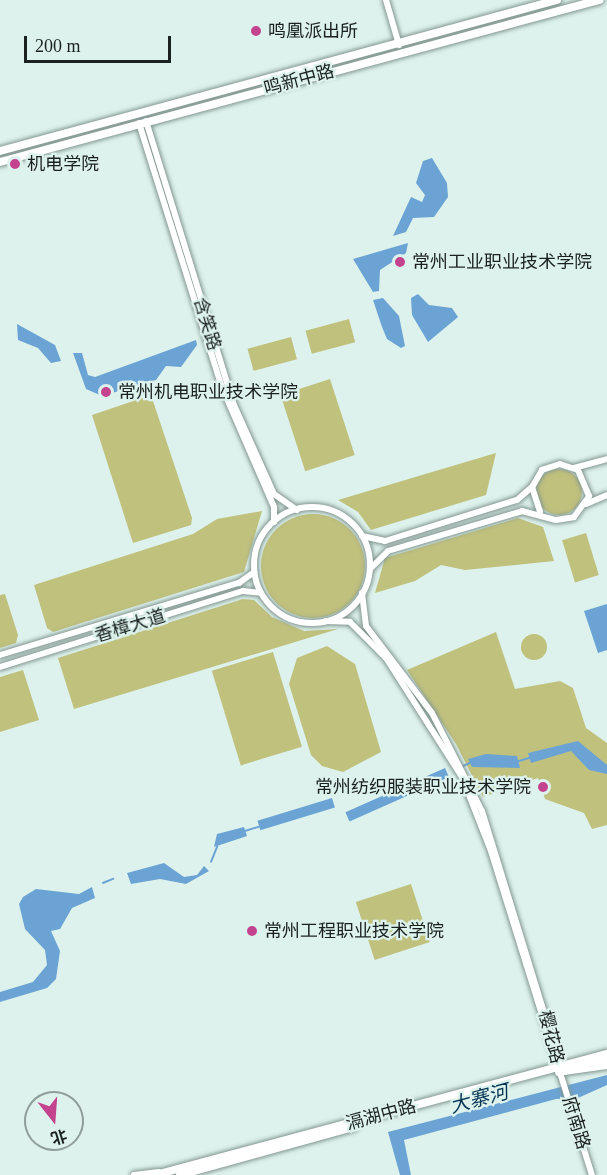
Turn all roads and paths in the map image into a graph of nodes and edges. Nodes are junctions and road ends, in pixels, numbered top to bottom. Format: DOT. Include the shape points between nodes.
graph roads {
  1 [pos="387,0"];
  2 [pos="557,0"];
  3 [pos="599,0"];
  4 [pos="540,3"];
  5 [pos="399,45"];
  6 [pos="142,122"];
  7 [pos="0,151"];
  8 [pos="0,162"];
  9 [pos="607,459"];
  10 [pos="574,468"];
  11 [pos="532,487"];
  12 [pos="607,495"];
  13 [pos="586,504"];
  14 [pos="297,510"];
  15 [pos="540,512"];
  16 [pos="274,522"];
  17 [pos="362,536"];
  18 [pos="369,570"];
  19 [pos="254,572"];
  20 [pos="261,593"];
  21 [pos="362,593"];
  22 [pos="326,621"];
  23 [pos="0,655"];
  24 [pos="0,666"];
  25 [pos="457,762"];
  26 [pos="607,1054"];
  27 [pos="607,1060"];
  28 [pos="607,1066"];
  29 [pos="560,1069"];
  30 [pos="177,1173"];
  31 [pos="190,1173"];
  32 [pos="160,1174"];
  33 [pos="134,1175"];
  34 [pos="592,1175"];
  1 -- 5 [label="street"];
  2 -- 4 [label="main road, 鸣新中路"];
  3 -- 6 [label="main road, 鸣新中路"];
  4 -- 5 [label="main road, 鸣新中路"];
  5 -- 7 [label="main road, 鸣新中路"];
  6 -- 8 [label="main road, 鸣新中路"];
  6 -- 14 [label="street, 含笑路" via="234,405 274,494"];
  6 -- 16 [label="street, 含笑路" via="221,385 274,507"];
  9 -- 10 [label="street"];
  10 -- 11 [label="street" via="551,465"];
  10 -- 13 [label="street" via="588,487"];
  11 -- 15 [label="street"];
  11 -- 17 [label="street" via="517,500 385,540"];
  12 -- 13 [label="street"];
  13 -- 15 [label="street" via="565,520"];
  14 -- 16 [label="street"];
  14 -- 17 [label="street" via="337,513"];
  15 -- 18 [label="street" via="522,511 388,551"];
  16 -- 19 [label="street" via="259,541"];
  17 -- 18 [label="street"];
  18 -- 21 [label="street"];
  19 -- 20 [label="street"];
  19 -- 23 [label="street, 香樟大道" via="239,583"];
  20 -- 22 [label="street" via="286,617"];
  20 -- 24 [label="street, 香樟大道" via="243,591"];
  21 -- 22 [label="street" via="350,609"];
  21 -- 25 [label="street, 樱花路" via="366,626 410,680"];
  22 -- 25 [label="street, 樱花路" via="359,628 405,684"];
  25 -- 29 [label="street, 樱花路" via="491,851"];
  26 -- 29 [label="main road, 滆湖中路"];
  27 -- 29 [label="main road, 滆湖中路"];
  28 -- 29 [label="street" via="576,1074"];
  29 -- 30 [label="main road, 滆湖中路"];
  29 -- 31 [label="main road, 滆湖中路"];
  29 -- 34 [label="street, 府南路"];
  30 -- 31 [label="main road, 滆湖中路"];
  30 -- 32 [label="main road, 滆湖中路"];
  32 -- 33 [label="street"];
}
